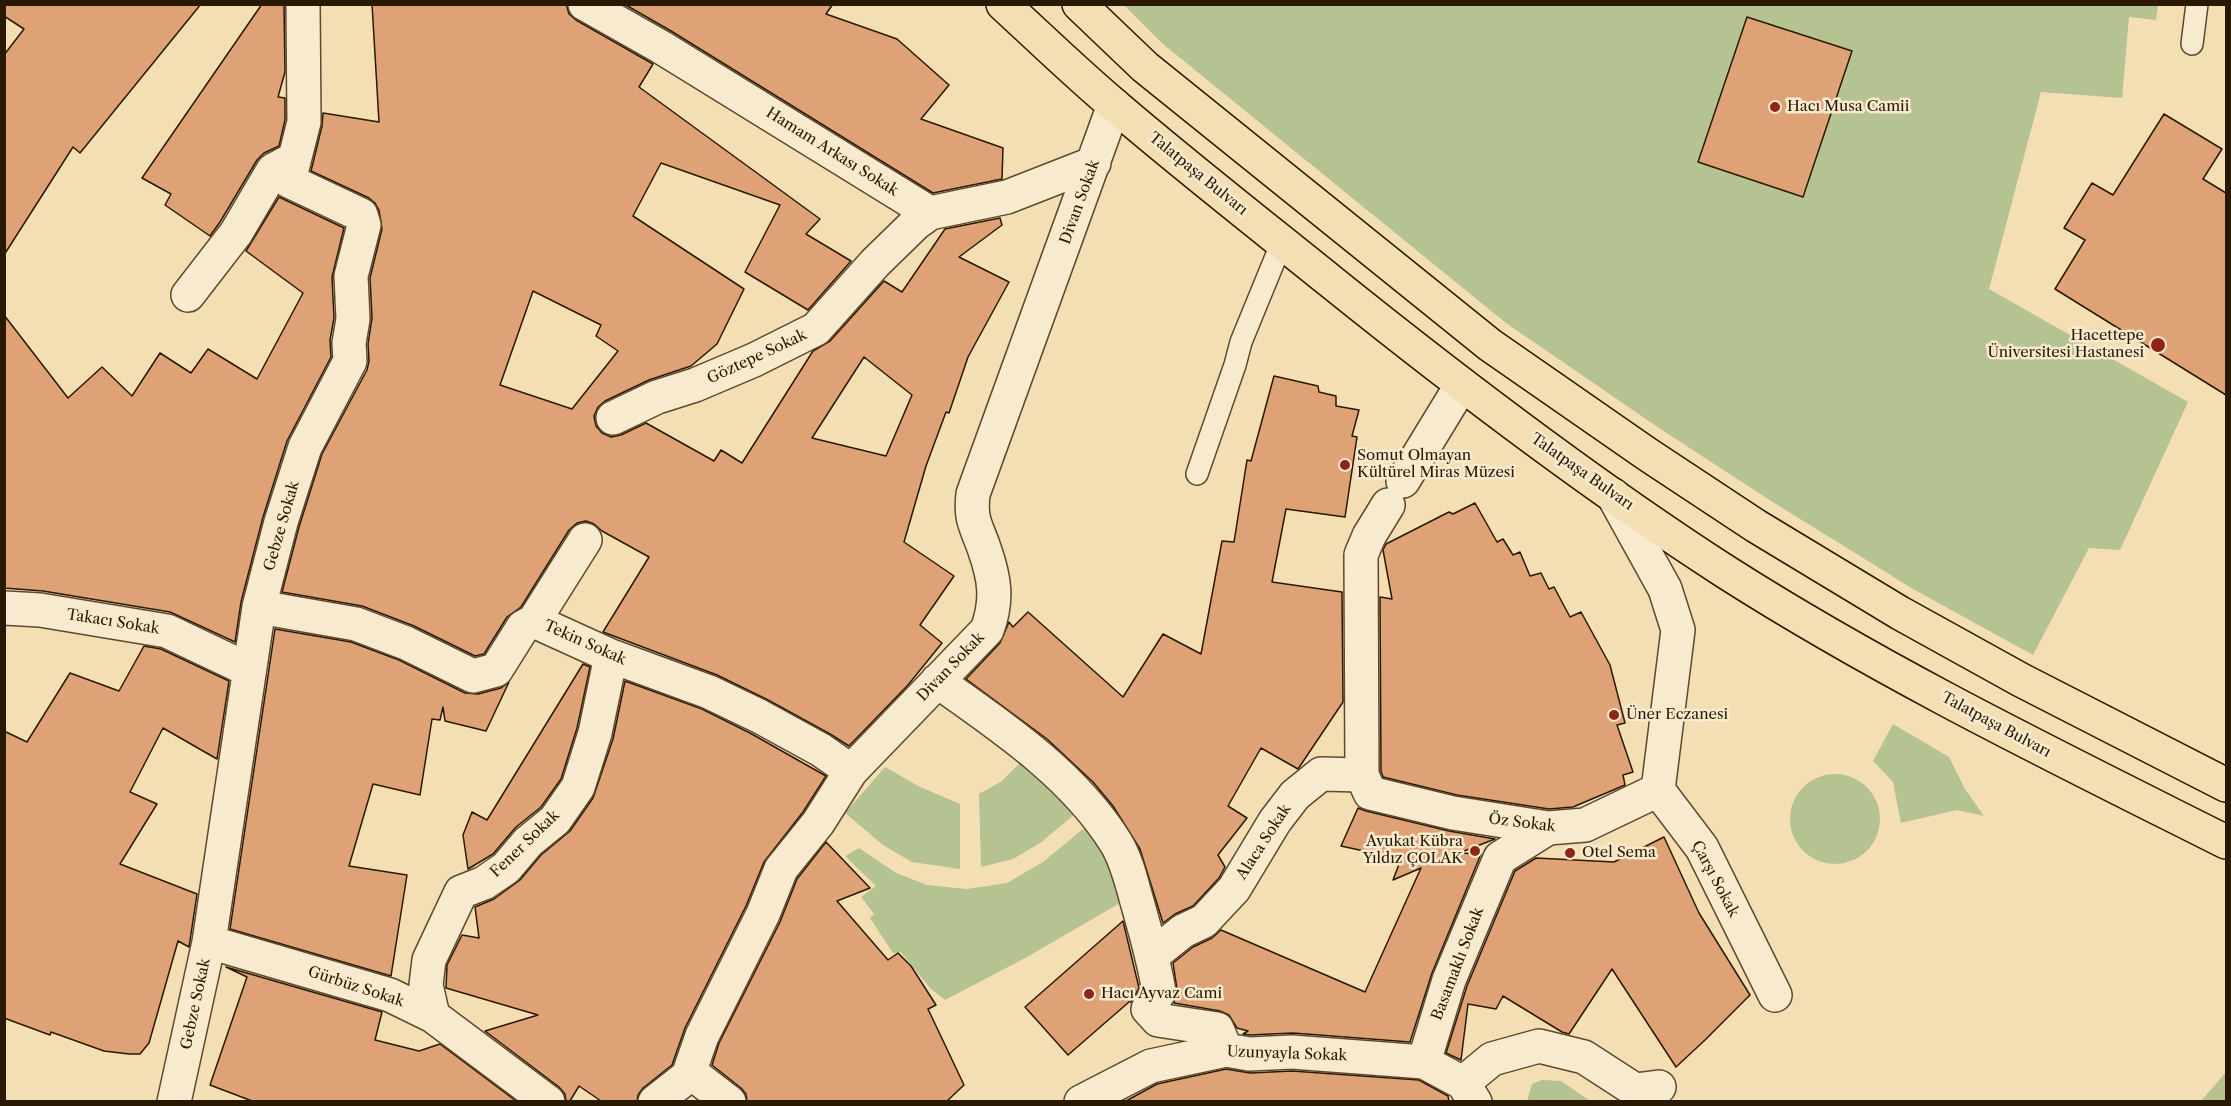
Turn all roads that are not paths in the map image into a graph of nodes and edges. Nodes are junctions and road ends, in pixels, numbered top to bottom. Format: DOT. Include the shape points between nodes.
graph roads {
  1 [pos="303,4"];
  2 [pos="585,4"];
  3 [pos="1003,4"];
  4 [pos="1079,4"];
  5 [pos="2197,4"];
  6 [pos="2192,44"];
  7 [pos="1114,105"];
  8 [pos="294,159"];
  9 [pos="1094,163"];
  10 [pos="930,213"];
  11 [pos="1282,242"];
  12 [pos="188,295"];
  13 [pos="1461,386"];
  14 [pos="613,418"];
  15 [pos="1197,474"];
  16 [pos="1613,495"];
  17 [pos="585,540"];
  18 [pos="4,608"];
  19 [pos="259,608"];
  20 [pos="534,621"];
  21 [pos="611,656"];
  22 [pos="249,670"];
  23 [pos="937,681"];
  24 [pos="851,771"];
  25 [pos="1371,785"];
  26 [pos="2226,785"];
  27 [pos="1658,790"];
  28 [pos="1548,828"];
  29 [pos="2226,842"];
  30 [pos="209,942"];
  31 [pos="1153,955"];
  32 [pos="1775,995"];
  33 [pos="433,1016"];
  34 [pos="1226,1050"];
  35 [pos="1424,1062"];
  36 [pos="690,1072"];
  37 [pos="1659,1088"];
  38 [pos="1469,1092"];
  39 [pos="174,1101"];
  40 [pos="548,1101"];
  41 [pos="655,1101"];
  42 [pos="729,1101"];
  43 [pos="1081,1101"];
  1 -- 8 [label="street, Gebze Sokak" via="304,123"];
  2 -- 10 [label="street, Hamam Arkası Sokak"];
  3 -- 7 [label="main road, Talatpaşa Bulvarı"];
  4 -- 26 [label="main road" via="1145,67 1491,345 1647,454 1900,613"];
  5 -- 6 [label="lane"];
  7 -- 9 [label="street, Divan Sokak"];
  7 -- 11 [label="main road, Talatpaşa Bulvarı"];
  8 -- 12 [label="street" via="273,170 236,233"];
  8 -- 19 [label="street, Gebze Sokak" via="289,181 361,215 364,225 351,276 350,362 305,447"];
  9 -- 10 [label="street" via="1007,197"];
  9 -- 23 [label="street, Divan Sokak" via="1061,277 973,494 974,526 998,569 994,610 987,630"];
  10 -- 14 [label="street, Göztepe Sokak" via="875,263 816,329 754,360"];
  11 -- 13 [label="main road, Talatpaşa Bulvarı"];
  11 -- 15 [label="lane" via="1242,342"];
  13 -- 16 [label="main road, Talatpaşa Bulvarı"];
  13 -- 25 [label="street" via="1361,555"];
  16 -- 27 [label="street" via="1665,589 1678,630"];
  16 -- 29 [label="main road, Talatpaşa Bulvarı" via="1727,573 1874,660 1998,728"];
  17 -- 20 [label="street"];
  18 -- 22 [label="street, Takacı Sokak" via="167,630"];
  19 -- 20 [label="street, Tekin Sokak" via="356,624 473,676 496,670 522,627"];
  19 -- 22 [label="street, Gebze Sokak"];
  20 -- 21 [label="street, Tekin Sokak"];
  21 -- 24 [label="street, Tekin Sokak" via="709,692 759,716"];
  21 -- 33 [label="street, Fener Sokak" via="595,733 578,787 555,820 506,868 461,892 429,960 426,985"];
  22 -- 30 [label="street, Gebze Sokak"];
  23 -- 24 [label="street, Divan Sokak"];
  23 -- 31 [label="street" via="1006,730 1063,778 1099,819 1117,844 1129,872"];
  24 -- 36 [label="street, Divan Sokak" via="818,823 781,869 702,1036"];
  25 -- 28 [label="street, Öz Sokak" via="1443,811"];
  25 -- 31 [label="street, Alaca Sokak" via="1321,774 1295,795 1275,821 1234,889 1204,921 1183,931"];
  27 -- 28 [label="street, Öz Sokak" via="1585,825"];
  27 -- 32 [label="street, Çarşı Sokak" via="1702,849"];
  28 -- 35 [label="street, Basamaklı Sokak" via="1500,858 1449,980"];
  30 -- 33 [label="street, Gürbüz Sokak" via="390,995"];
  30 -- 39 [label="street, Gebze Sokak"];
  31 -- 34 [label="street" via="1159,992 1148,1009 1158,1020 1217,1029"];
  33 -- 40 [label="street, Gürbüz Sokak"];
  34 -- 35 [label="street, Uzunyayla Sokak"];
  34 -- 43 [label="street, Uzunyayla Sokak" via="1151,1066"];
  35 -- 38 [label="street"];
  36 -- 41 [label="street"];
  36 -- 42 [label="street"];
  37 -- 38 [label="street" via="1635,1090 1584,1057 1539,1046 1492,1059"];
}
